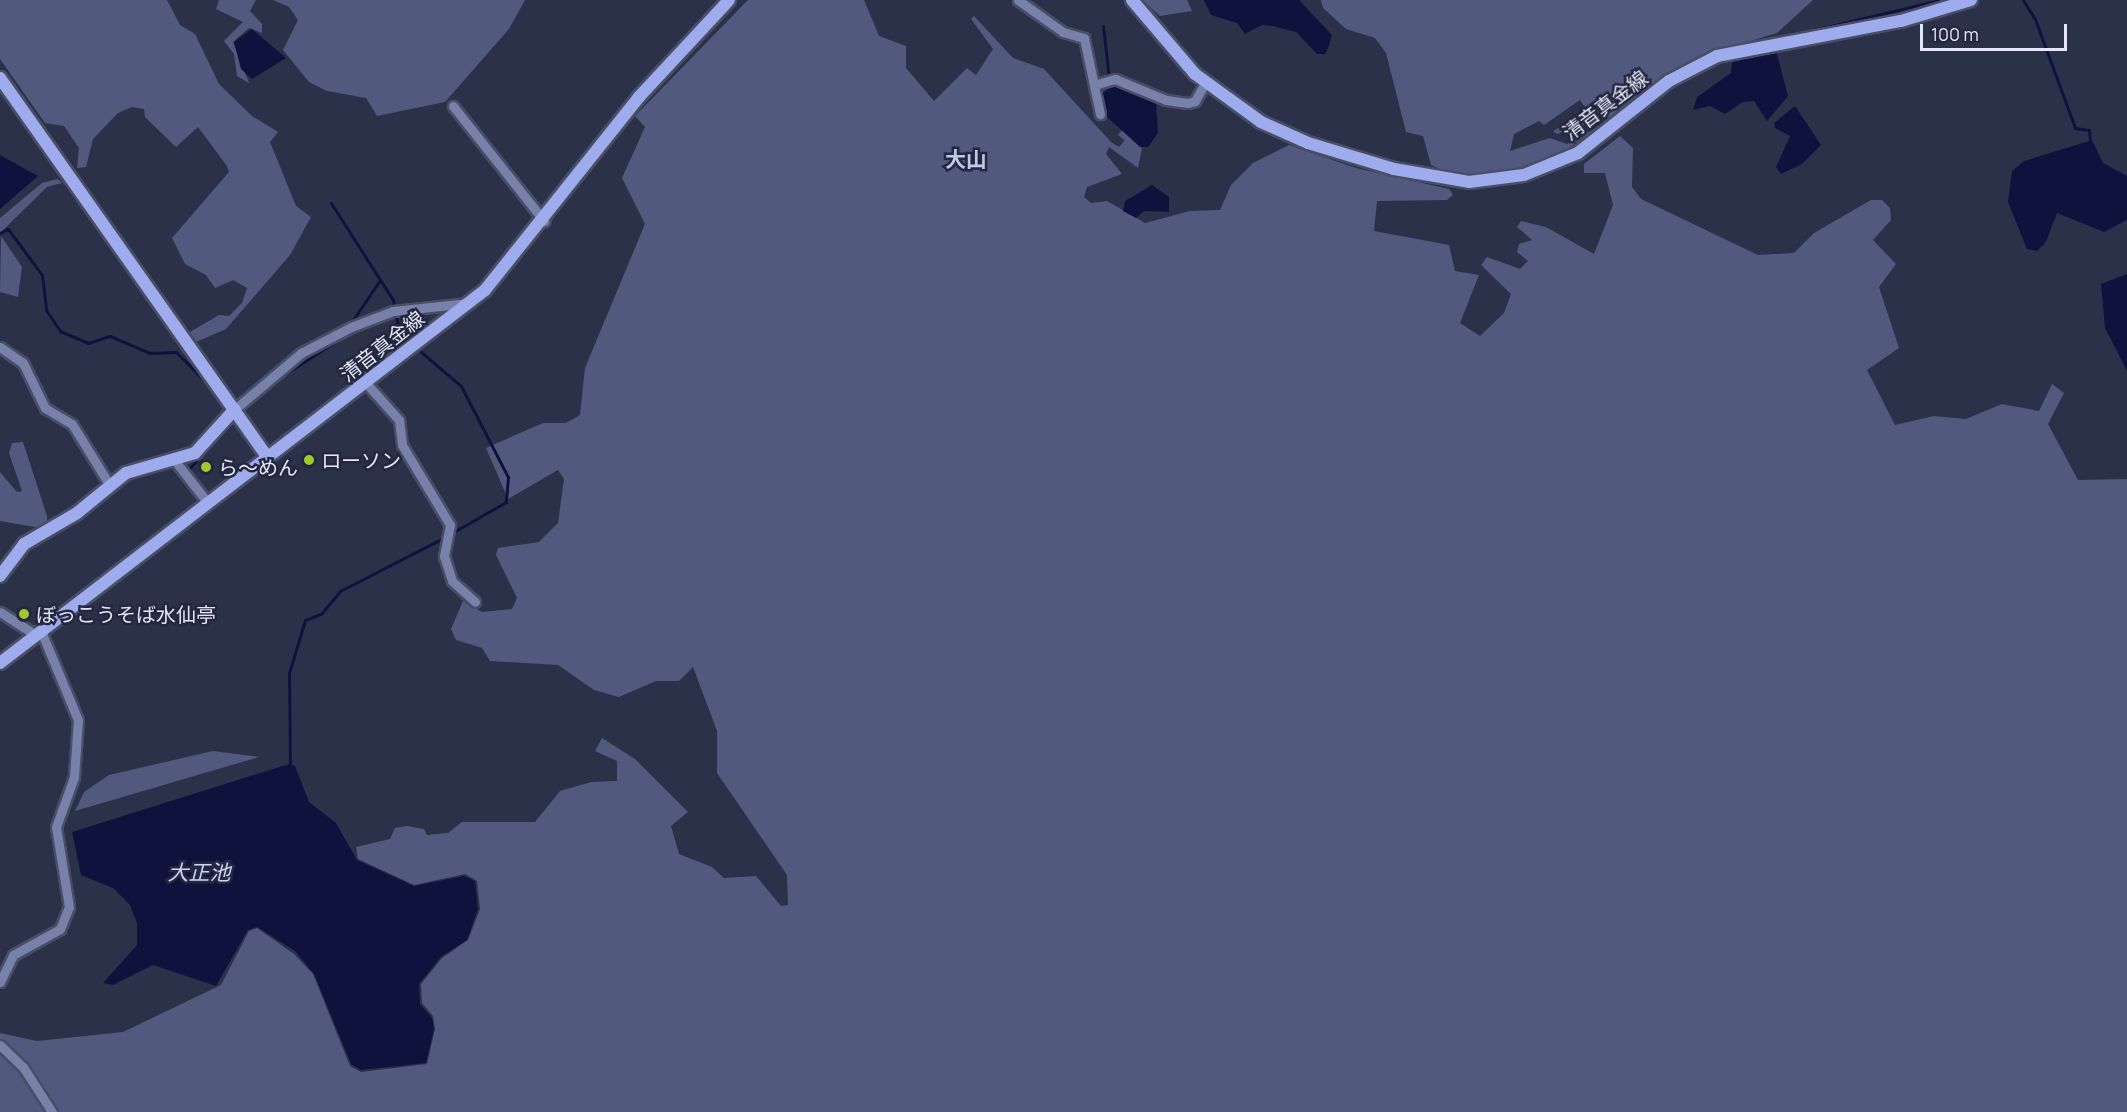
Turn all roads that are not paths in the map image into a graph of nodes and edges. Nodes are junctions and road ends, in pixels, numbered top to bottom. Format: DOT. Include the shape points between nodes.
graph roads {
  1 [pos="729,0"];
  2 [pos="1018,0"];
  3 [pos="1132,0"];
  4 [pos="1971,0"];
  5 [pos="0,78"];
  6 [pos="1205,83"];
  7 [pos="1094,85"];
  8 [pos="453,106"];
  9 [pos="1100,114"];
  10 [pos="544,221"];
  11 [pos="471,303"];
  12 [pos="0,347"];
  13 [pos="366,383"];
  14 [pos="235,409"];
  15 [pos="268,458"];
  16 [pos="175,461"];
  17 [pos="109,484"];
  18 [pos="208,503"];
  19 [pos="0,576"];
  20 [pos="475,603"];
  21 [pos="0,612"];
  22 [pos="39,633"];
  23 [pos="0,663"];
  24 [pos="0,979"];
  25 [pos="0,1045"];
  26 [pos="52,1112"];
  1 -- 10 [label="main road, 清音真金線" via="639,97"];
  2 -- 7 [label="street" via="1063,32 1084,38"];
  3 -- 6 [label="main road, 清音真金線" via="1178,58"];
  4 -- 6 [label="main road, 清音真金線" via="1901,21 1717,56 1669,81 1578,153 1538,171 1488,181 1426,177 1308,143 1248,114"];
  5 -- 14 [label="main road"];
  6 -- 7 [label="street" via="1195,101 1188,103 1166,100 1109,79"];
  7 -- 9 [label="street"];
  8 -- 10 [label="street"];
  10 -- 11 [label="main road, 清音真金線"];
  11 -- 13 [label="main road, 清音真金線"];
  11 -- 14 [label="street" via="395,310 301,353"];
  12 -- 17 [label="street" via="23,363 45,408 72,424"];
  13 -- 15 [label="main road, 清音真金線"];
  13 -- 20 [label="street" via="399,420 402,445 450,525 444,556 452,581"];
  14 -- 15 [label="main road"];
  14 -- 16 [label="main road" via="203,447"];
  15 -- 18 [label="main road, 清音真金線"];
  16 -- 17 [label="main road" via="126,473"];
  16 -- 18 [label="street"];
  17 -- 19 [label="main road" via="86,507 24,544"];
  18 -- 22 [label="main road, 清音真金線"];
  21 -- 22 [label="street"];
  22 -- 23 [label="main road, 清音真金線"];
  22 -- 24 [label="street" via="78,720 74,777 56,827 69,907 66,923 19,950"];
  25 -- 26 [label="street" via="22,1066"];
}
